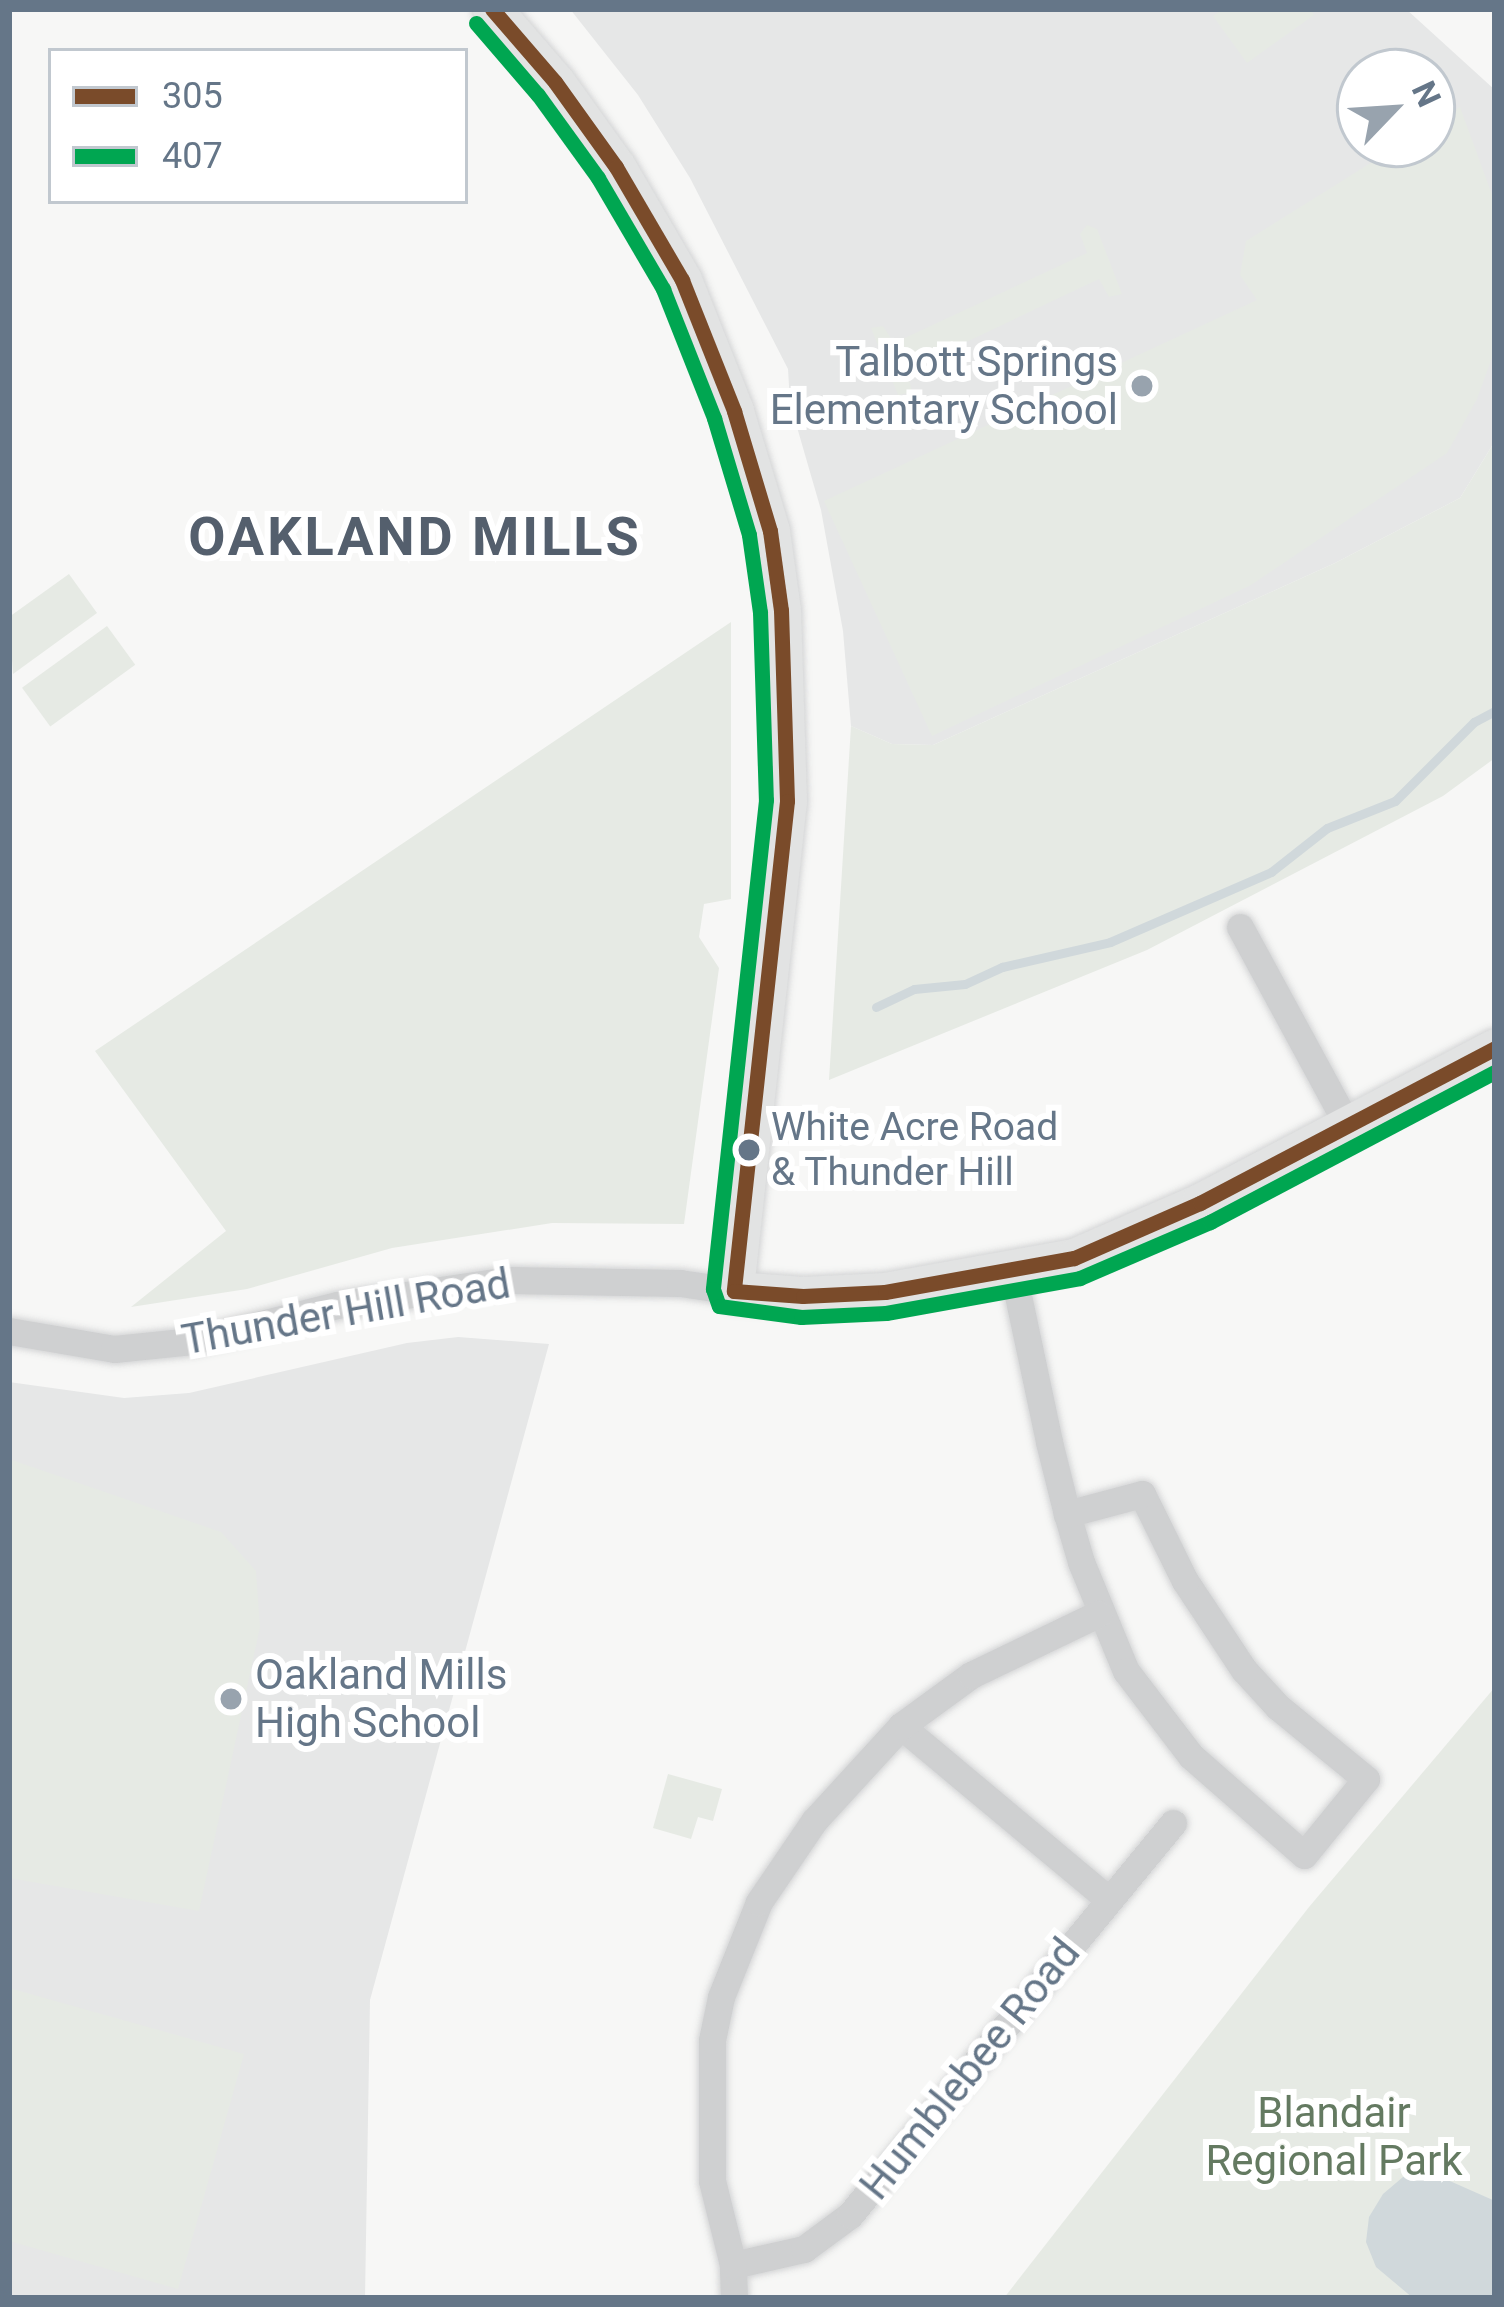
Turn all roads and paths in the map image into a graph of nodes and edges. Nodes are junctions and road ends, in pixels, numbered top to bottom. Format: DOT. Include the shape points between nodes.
graph roads {
  1 [pos="492,9"];
  2 [pos="1240,927"];
  3 [pos="1495,1048"];
  4 [pos="1348,1126"];
  5 [pos="1013,1273"];
  6 [pos="734,1291"];
  7 [pos="9,1331"];
  8 [pos="1067,1514"];
  9 [pos="1099,1614"];
  10 [pos="901,1726"];
  11 [pos="1173,1822"];
  12 [pos="1109,1900"];
  13 [pos="733,2265"];
  14 [pos="734,2298"];
  1 -- 6 [label="street" via="616,167 682,280 770,531 781,610 787,801"];
  2 -- 4 [label="street"];
  3 -- 4 [label="street, Thunder Hill Road"];
  4 -- 5 [label="street, Thunder Hill Road" via="1129,1236"];
  5 -- 6 [label="street, Thunder Hill Road" via="885,1292"];
  5 -- 8 [label="street"];
  6 -- 7 [label="street, Thunder Hill Road" via="508,1280 337,1305 193,1341 114,1348"];
  8 -- 9 [label="street"];
  8 -- 9 [label="street" via="1142,1494 1185,1581 1244,1670 1366,1779 1304,1855 1156,1715"];
  9 -- 10 [label="street" via="971,1675"];
  10 -- 12 [label="street"];
  10 -- 13 [label="street" via="788,1857 759,1902 721,1997 709,2093 712,2182"];
  11 -- 12 [label="street, Humblebee Road"];
  12 -- 13 [label="street, Humblebee Road" via="850,2215 804,2249"];
  13 -- 14 [label="street"];
}
